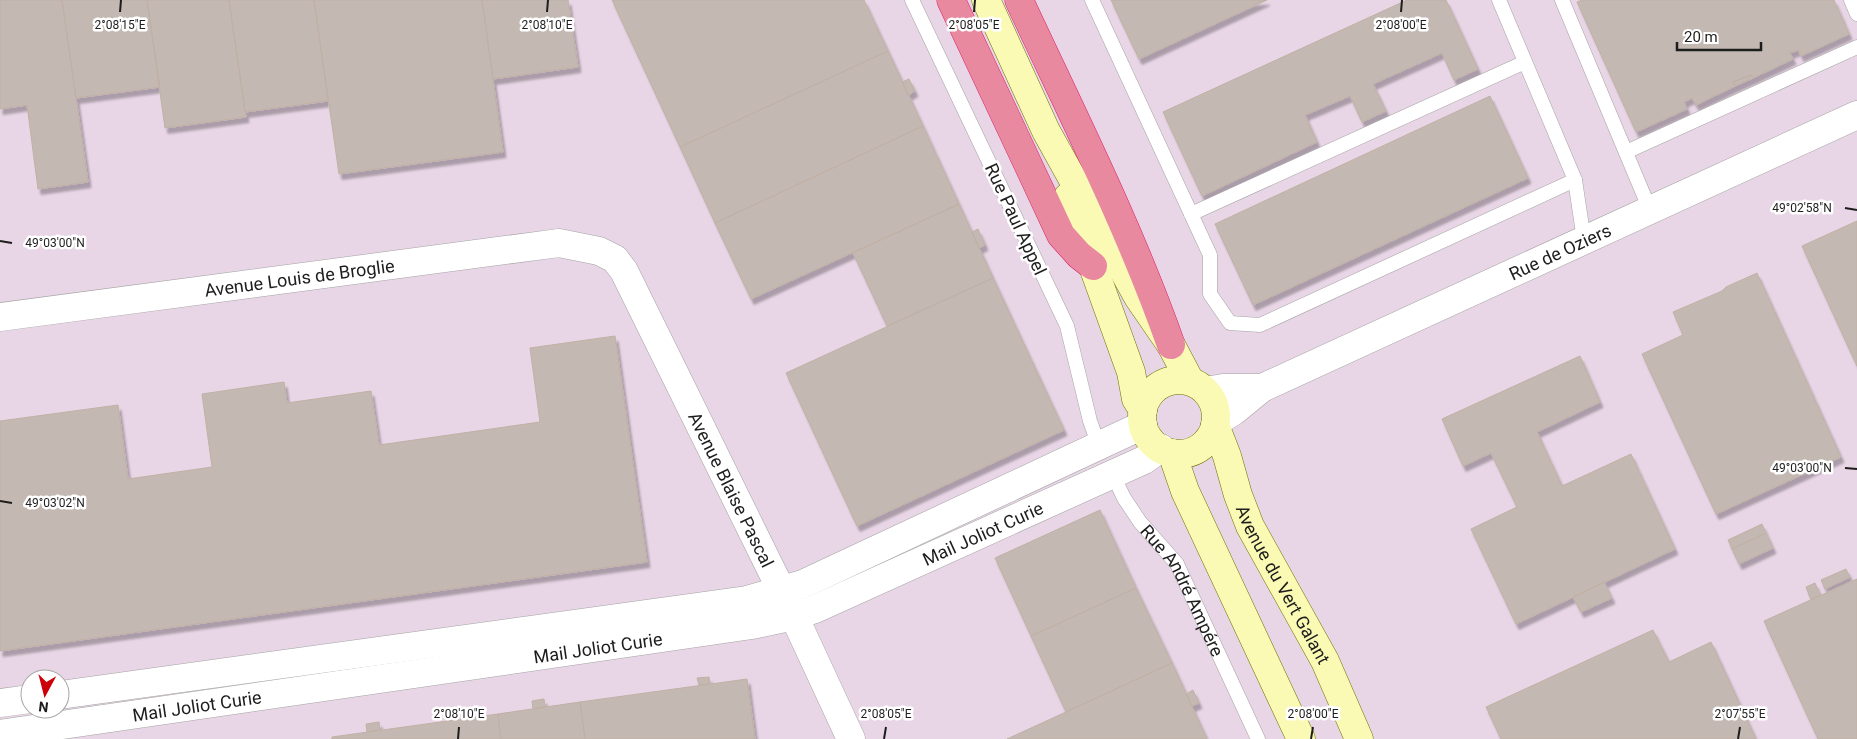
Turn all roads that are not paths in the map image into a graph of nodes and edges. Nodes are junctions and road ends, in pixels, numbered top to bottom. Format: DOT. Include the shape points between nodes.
graph roads {
  1 [pos="912,0"];
  2 [pos="951,0"];
  3 [pos="986,0"];
  4 [pos="1019,0"];
  5 [pos="1092,0"];
  6 [pos="1499,0"];
  7 [pos="1562,0"];
  8 [pos="1851,0"];
  9 [pos="1857,14"];
  10 [pos="1857,47"];
  11 [pos="1525,62"];
  12 [pos="1857,115"];
  13 [pos="1046,131"];
  14 [pos="1626,152"];
  15 [pos="1575,180"];
  16 [pos="1650,210"];
  17 [pos="1191,214"];
  18 [pos="1584,240"];
  19 [pos="599,251"];
  20 [pos="1093,266"];
  21 [pos="0,317"];
  22 [pos="1171,344"];
  23 [pos="1198,386"];
  24 [pos="1262,388"];
  25 [pos="1143,418"];
  26 [pos="1216,423"];
  27 [pos="1099,446"];
  28 [pos="1166,451"];
  29 [pos="1112,473"];
  30 [pos="781,591"];
  31 [pos="794,616"];
  32 [pos="70,694"];
  33 [pos="20,701"];
  34 [pos="0,704"];
  35 [pos="0,734"];
  36 [pos="851,739"];
  37 [pos="1258,739"];
  38 [pos="1301,739"];
  39 [pos="1359,739"];
  1 -- 27 [label="lane, Rue Paul Appel" via="1067,326"];
  2 -- 20 [label="highway" via="1061,235"];
  3 -- 13 [label="street"];
  4 -- 22 [label="highway" via="1128,232"];
  5 -- 17 [label="lane"];
  6 -- 11 [label="lane"];
  7 -- 14 [label="lane"];
  8 -- 9 [label="lane"];
  10 -- 14 [label="lane"];
  11 -- 15 [label="lane"];
  11 -- 17 [label="lane"];
  12 -- 16 [label="street, Rue de Oziers"];
  13 -- 20 [label="street"];
  13 -- 22 [label="street" via="1138,297"];
  14 -- 16 [label="lane"];
  15 -- 17 [label="lane" via="1260,325 1230,323 1210,294 1210,255"];
  15 -- 18 [label="lane"];
  16 -- 18 [label="street, Rue de Oziers"];
  18 -- 24 [label="street, Rue de Oziers"];
  19 -- 21 [label="street, Avenue Louis de Broglie" via="559,243"];
  19 -- 30 [label="street, Avenue Blaise Pascal" via="614,259 624,271"];
  20 -- 25 [label="street" via="1131,372"];
  22 -- 23 [label="street"];
  23 -- 24 [label="street, Rue de Oziers"];
  23 -- 25 [label="street" via="1178,380 1160,385 1147,398"];
  23 -- 26 [label="street" via="1214,404"];
  24 -- 26 [label="street, Rue de Oziers"];
  25 -- 27 [label="street, Mail Joliot Curie"];
  25 -- 28 [label="street" via="1150,439"];
  26 -- 28 [label="street" via="1210,438 1199,448 1186,453"];
  26 -- 39 [label="street, Avenue du Vert Galant" via="1250,526 1325,661"];
  27 -- 29 [label="street, Rue André Ampére"];
  27 -- 30 [label="street, Mail Joliot Curie" via="803,584"];
  28 -- 29 [label="street, Mail Joliot Curie"];
  28 -- 38 [label="street"];
  29 -- 31 [label="street, Mail Joliot Curie"];
  29 -- 37 [label="lane, Rue André Ampére" via="1140,522 1177,564"];
  30 -- 31 [label="street, Avenue Blaise Pascal"];
  30 -- 32 [label="street, Mail Joliot Curie" via="747,600"];
  31 -- 35 [label="street, Mail Joliot Curie" via="752,626"];
  31 -- 36 [label="street, Avenue Blaise Pascal"];
  33 -- 34 [label="street"];
}
